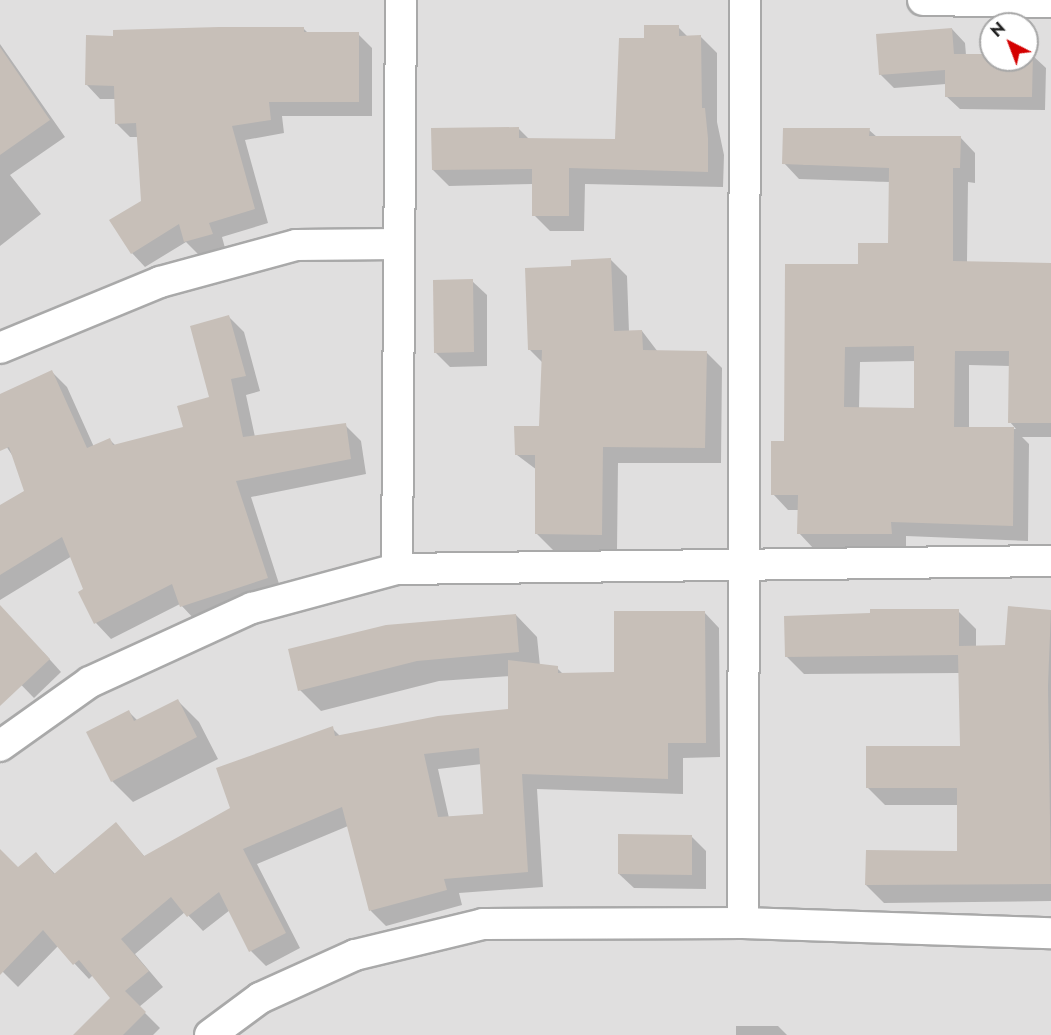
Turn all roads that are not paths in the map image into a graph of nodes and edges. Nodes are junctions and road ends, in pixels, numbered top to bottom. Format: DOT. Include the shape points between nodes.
graph roads {
  1 [pos="401,0"];
  2 [pos="745,0"];
  3 [pos="923,0"];
  4 [pos="1051,2"];
  5 [pos="398,244"];
  6 [pos="0,348"];
  7 [pos="1051,561"];
  8 [pos="744,567"];
  9 [pos="397,569"];
  10 [pos="0,746"];
  11 [pos="743,923"];
  12 [pos="1051,933"];
  13 [pos="210,1035"];
  1 -- 5 [label="street"];
  2 -- 8 [label="street"];
  3 -- 4 [label="street"];
  5 -- 6 [label="street" via="296,245 160,282"];
  5 -- 9 [label="street"];
  7 -- 8 [label="street"];
  8 -- 9 [label="street"];
  8 -- 11 [label="street"];
  9 -- 10 [label="street" via="252,608 90,682"];
  11 -- 12 [label="street"];
  11 -- 13 [label="street" via="483,924 355,955 260,998"];
}
